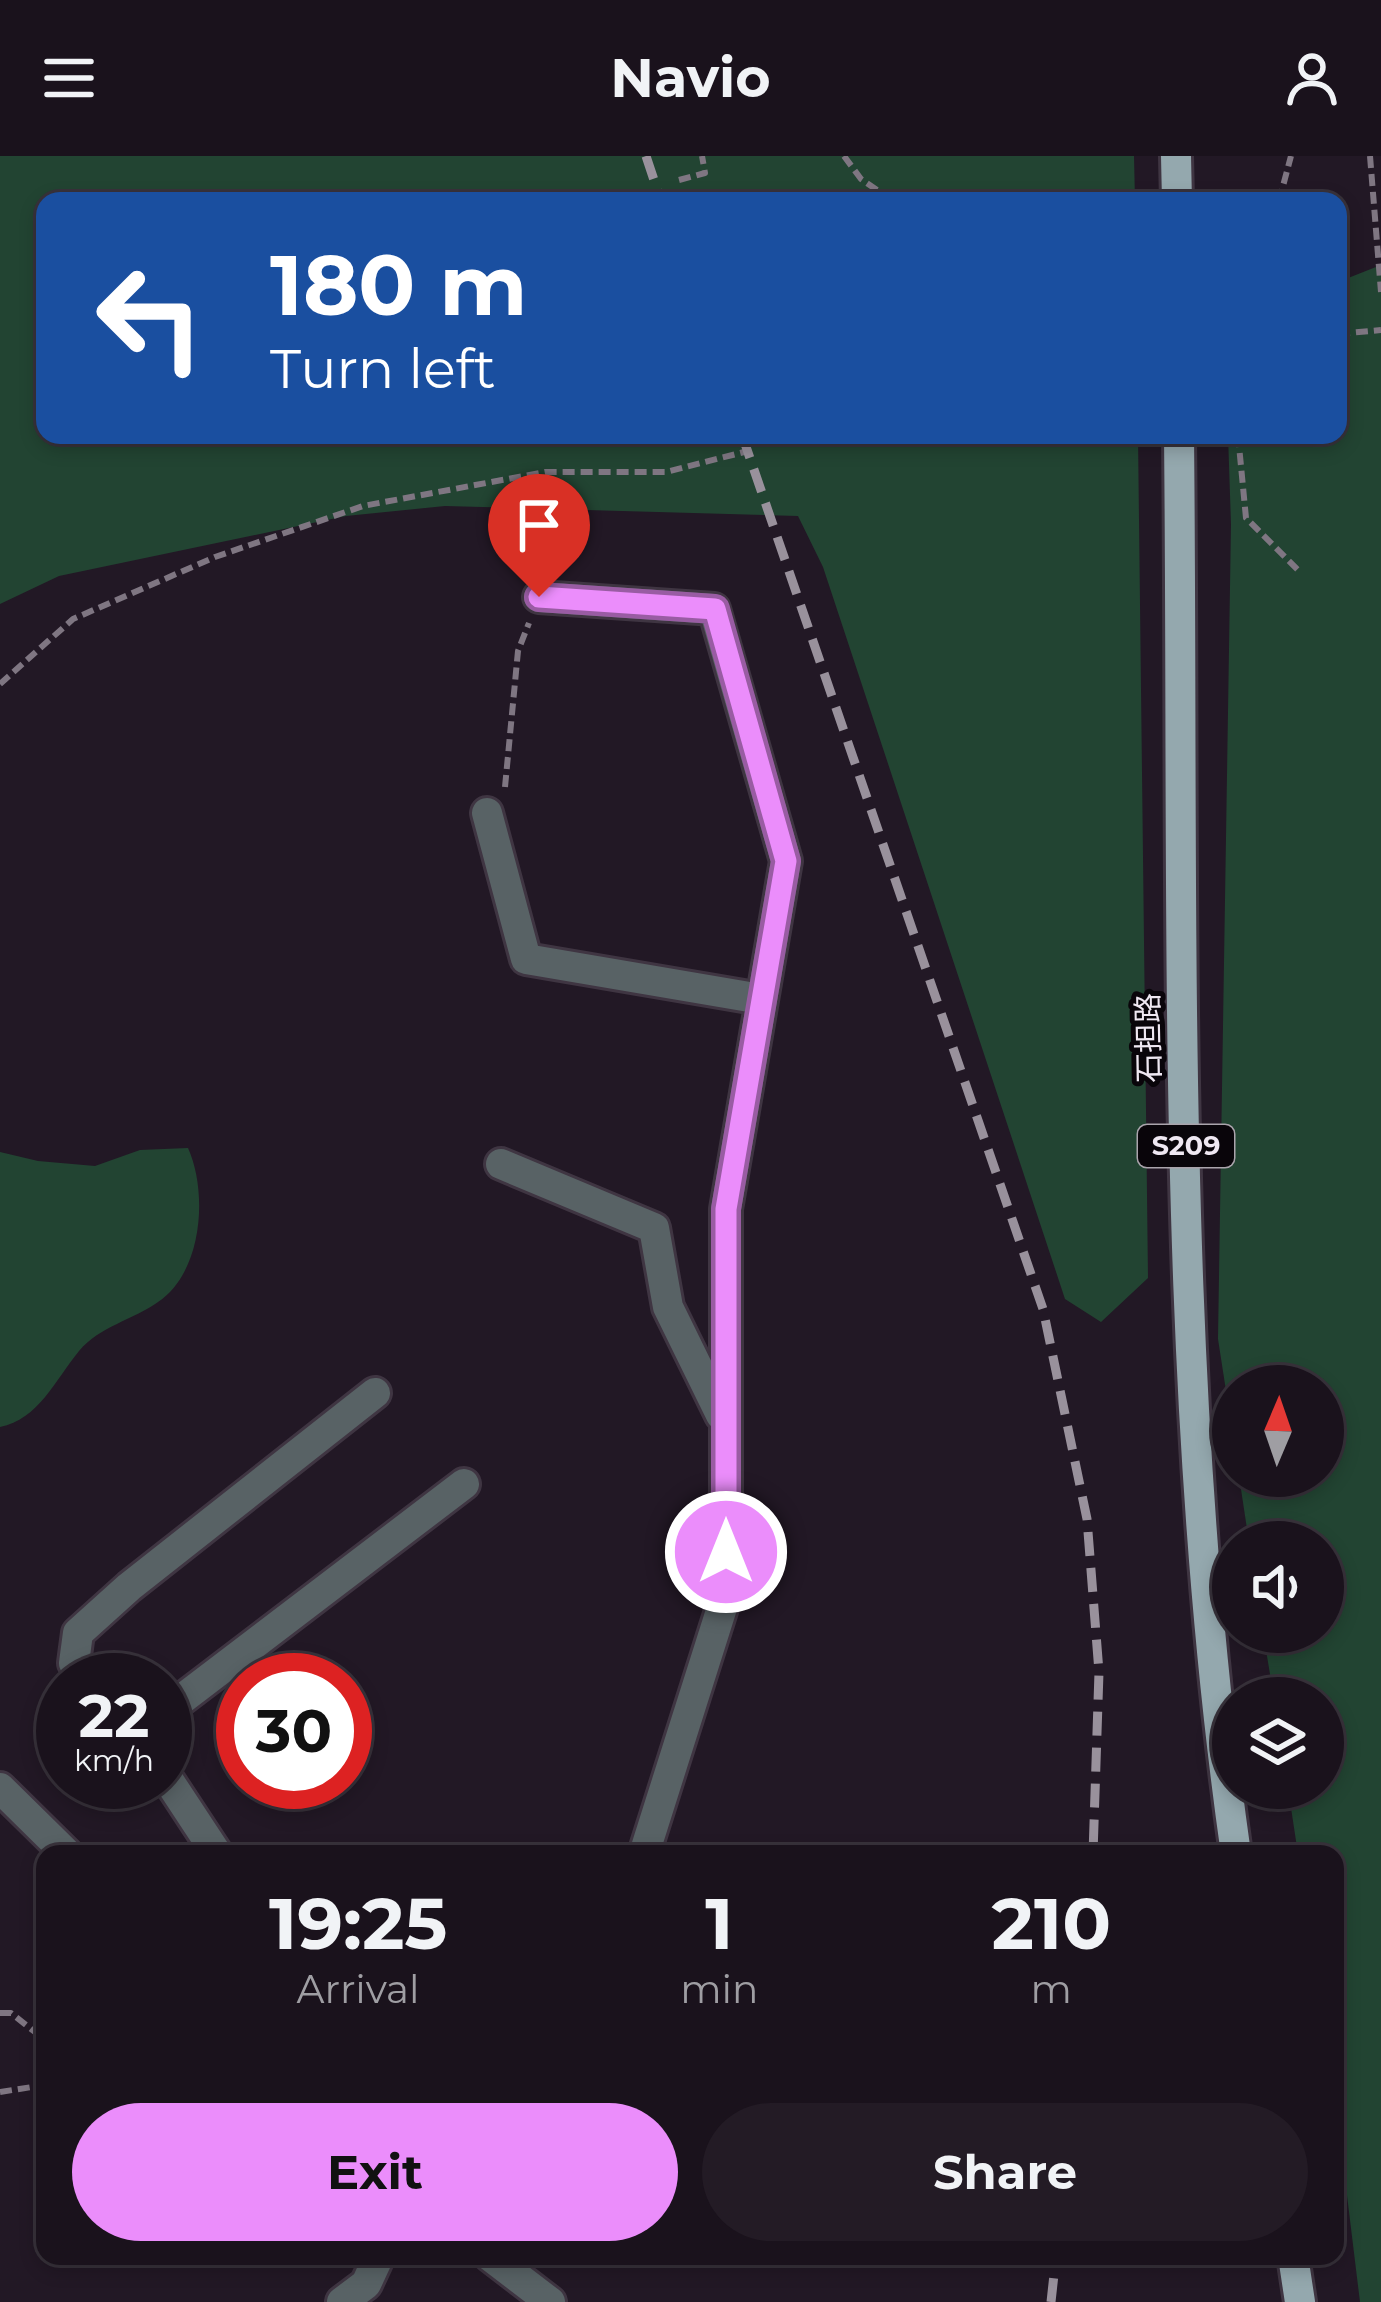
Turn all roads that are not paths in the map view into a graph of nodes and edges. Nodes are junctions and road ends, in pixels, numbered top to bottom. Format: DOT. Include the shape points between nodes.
graph roads {
  1 [pos="1176,156"];
  2 [pos="1177,192"];
  3 [pos="1179,444"];
  4 [pos="539,597"];
  5 [pos="487,813"];
  6 [pos="760,999"];
  7 [pos="501,1164"];
  8 [pos="375,1393"];
  9 [pos="726,1424"];
  10 [pos="464,1484"];
  11 [pos="75,1653"];
  12 [pos="192,1691"];
  13 [pos="0,1788"];
  14 [pos="189,1809"];
  15 [pos="58,1845"];
  16 [pos="215,1845"];
  17 [pos="647,1845"];
  18 [pos="1235,1845"];
  19 [pos="375,2265"];
  20 [pos="502,2265"];
  21 [pos="1294,2265"];
  22 [pos="342,2302"];
  23 [pos="550,2302"];
  24 [pos="1300,2302"];
  1 -- 2 [label="main road"];
  3 -- 18 [label="main road, 石担路 / S209" via="1189,1360 1201,1557"];
  4 -- 6 [label="street" via="715,609 786,861"];
  5 -- 6 [label="street" via="526,958"];
  6 -- 9 [label="street" via="726,1209"];
  7 -- 9 [label="street" via="654,1228 668,1307"];
  8 -- 11 [label="street" via="129,1587 78,1633"];
  9 -- 17 [label="street" via="726,1594"];
  10 -- 12 [label="street"];
  13 -- 15 [label="street"];
  14 -- 16 [label="street"];
  19 -- 22 [label="street" via="366,2284"];
  20 -- 23 [label="street"];
  21 -- 24 [label="main road"];
}
